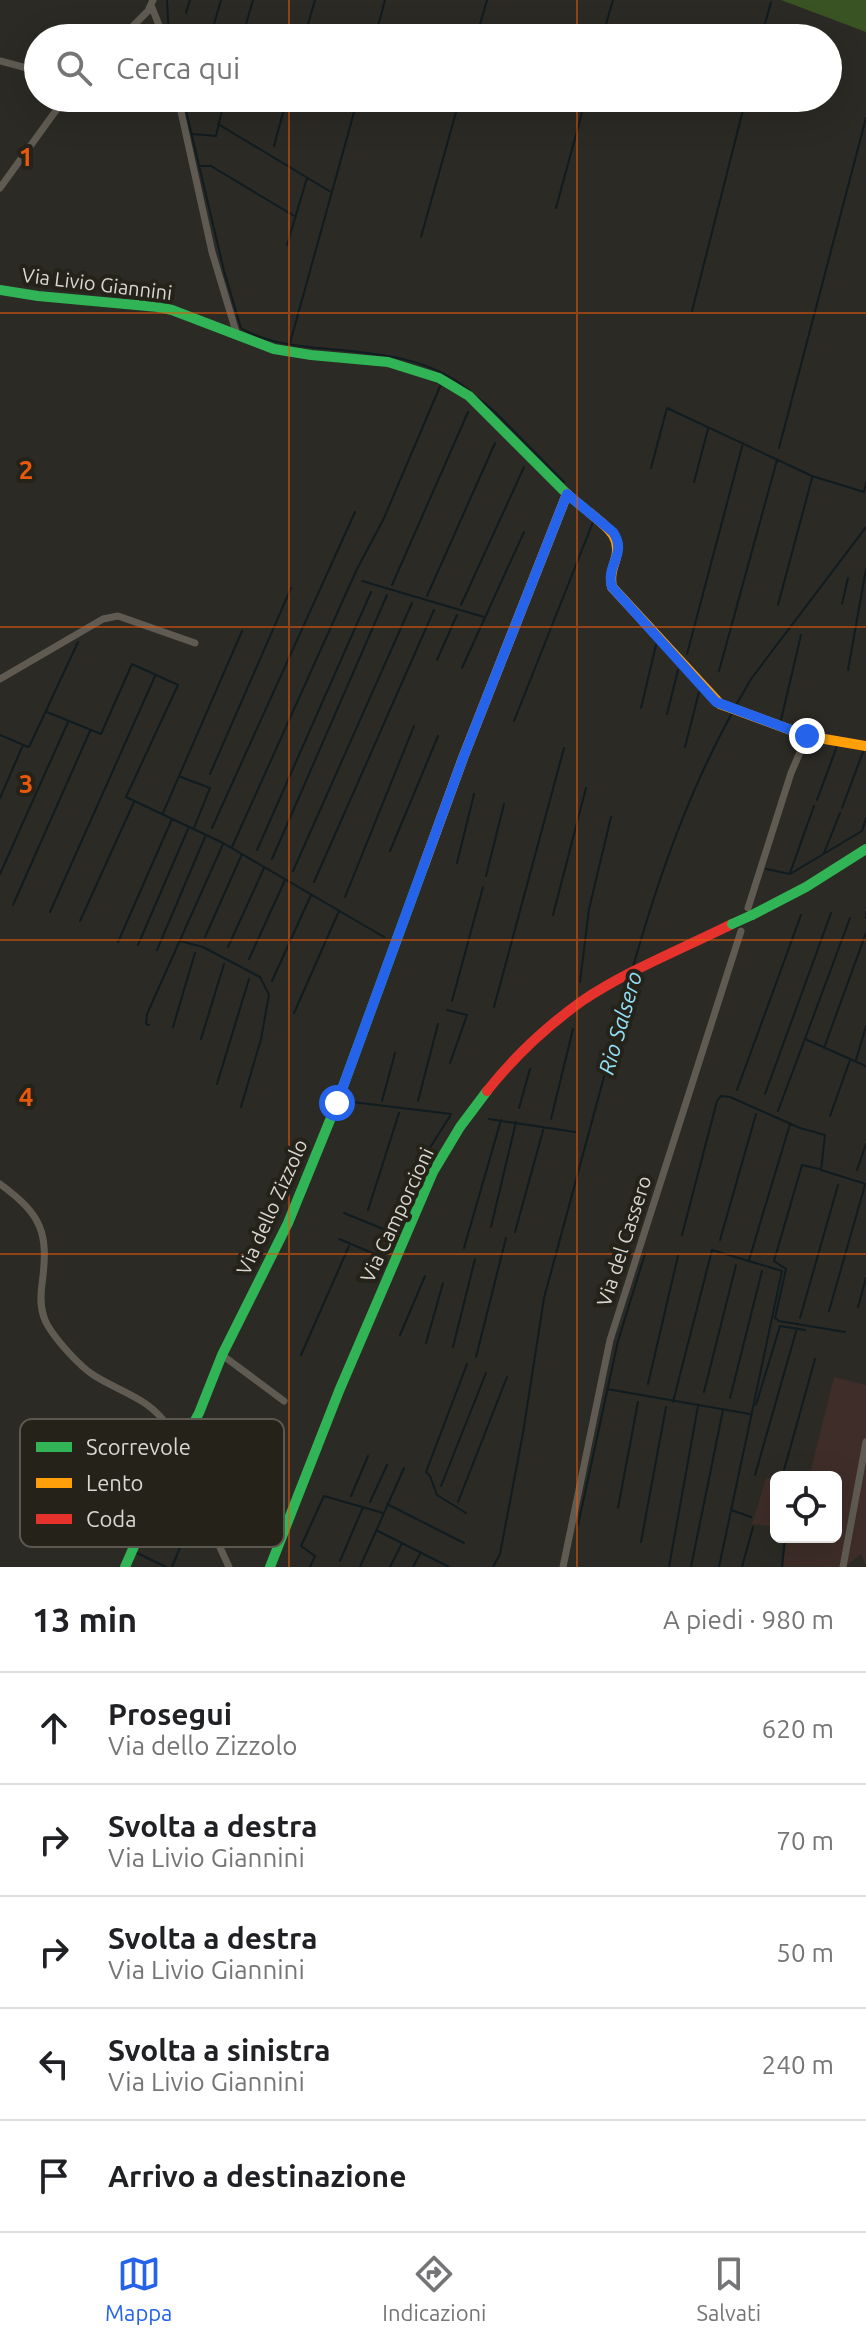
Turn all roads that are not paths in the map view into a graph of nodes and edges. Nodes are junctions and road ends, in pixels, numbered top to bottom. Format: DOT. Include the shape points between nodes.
graph roads {
  1 [pos="152,2"];
  2 [pos="135,24"];
  3 [pos="159,24"];
  4 [pos="0,61"];
  5 [pos="24,67"];
  6 [pos="55,112"];
  7 [pos="181,112"];
  8 [pos="0,188"];
  9 [pos="0,290"];
  10 [pos="237,335"];
  11 [pos="567,494"];
  12 [pos="195,643"];
  13 [pos="0,679"];
  14 [pos="807,736"];
  15 [pos="866,746"];
  16 [pos="866,849"];
  17 [pos="750,912"];
  18 [pos="736,928"];
  19 [pos="0,1184"];
  20 [pos="222,1355"];
  21 [pos="284,1401"];
  22 [pos="162,1419"];
  23 [pos="196,1419"];
  24 [pos="866,1442"];
  25 [pos="284,1534"];
  26 [pos="134,1547"];
  27 [pos="220,1547"];
  28 [pos="125,1567"];
  29 [pos="229,1567"];
  30 [pos="563,1567"];
  31 [pos="843,1567"];
  1 -- 2 [label="street"];
  1 -- 3 [label="street"];
  4 -- 5 [label="street"];
  6 -- 8 [label="street"];
  7 -- 10 [label="street" via="212,252"];
  9 -- 10 [label="street, Via Livio Giannini" via="158,307"];
  10 -- 11 [label="street, Via Livio Giannini" via="288,353 388,362 439,378 469,396"];
  11 -- 14 [label="street, Via Livio Giannini" via="619,540 612,587 716,702"];
  11 -- 20 [label="street, Via dello Zizzolo" via="463,758 337,1103 288,1223"];
  12 -- 13 [label="street" via="118,616 103,619"];
  14 -- 15 [label="street, Via Livio Giannini"];
  14 -- 17 [label="street"];
  16 -- 17 [label="street, Via Camporcioni" via="806,887"];
  17 -- 18 [label="street, Via Camporcioni, bridge"];
  18 -- 25 [label="street, Via Camporcioni" via="648,965 583,1001 541,1034 460,1127 433,1172"];
  18 -- 30 [label="street, Via del Cassero" via="610,1340"];
  19 -- 22 [label="street" via="19,1198 43,1232 41,1303 49,1327 92,1374 142,1400"];
  20 -- 21 [label="street"];
  20 -- 23 [label="street, Via dello Zizzolo"];
  24 -- 31 [label="street"];
  26 -- 28 [label="street, Via dello Zizzolo"];
  27 -- 29 [label="street"];
}
